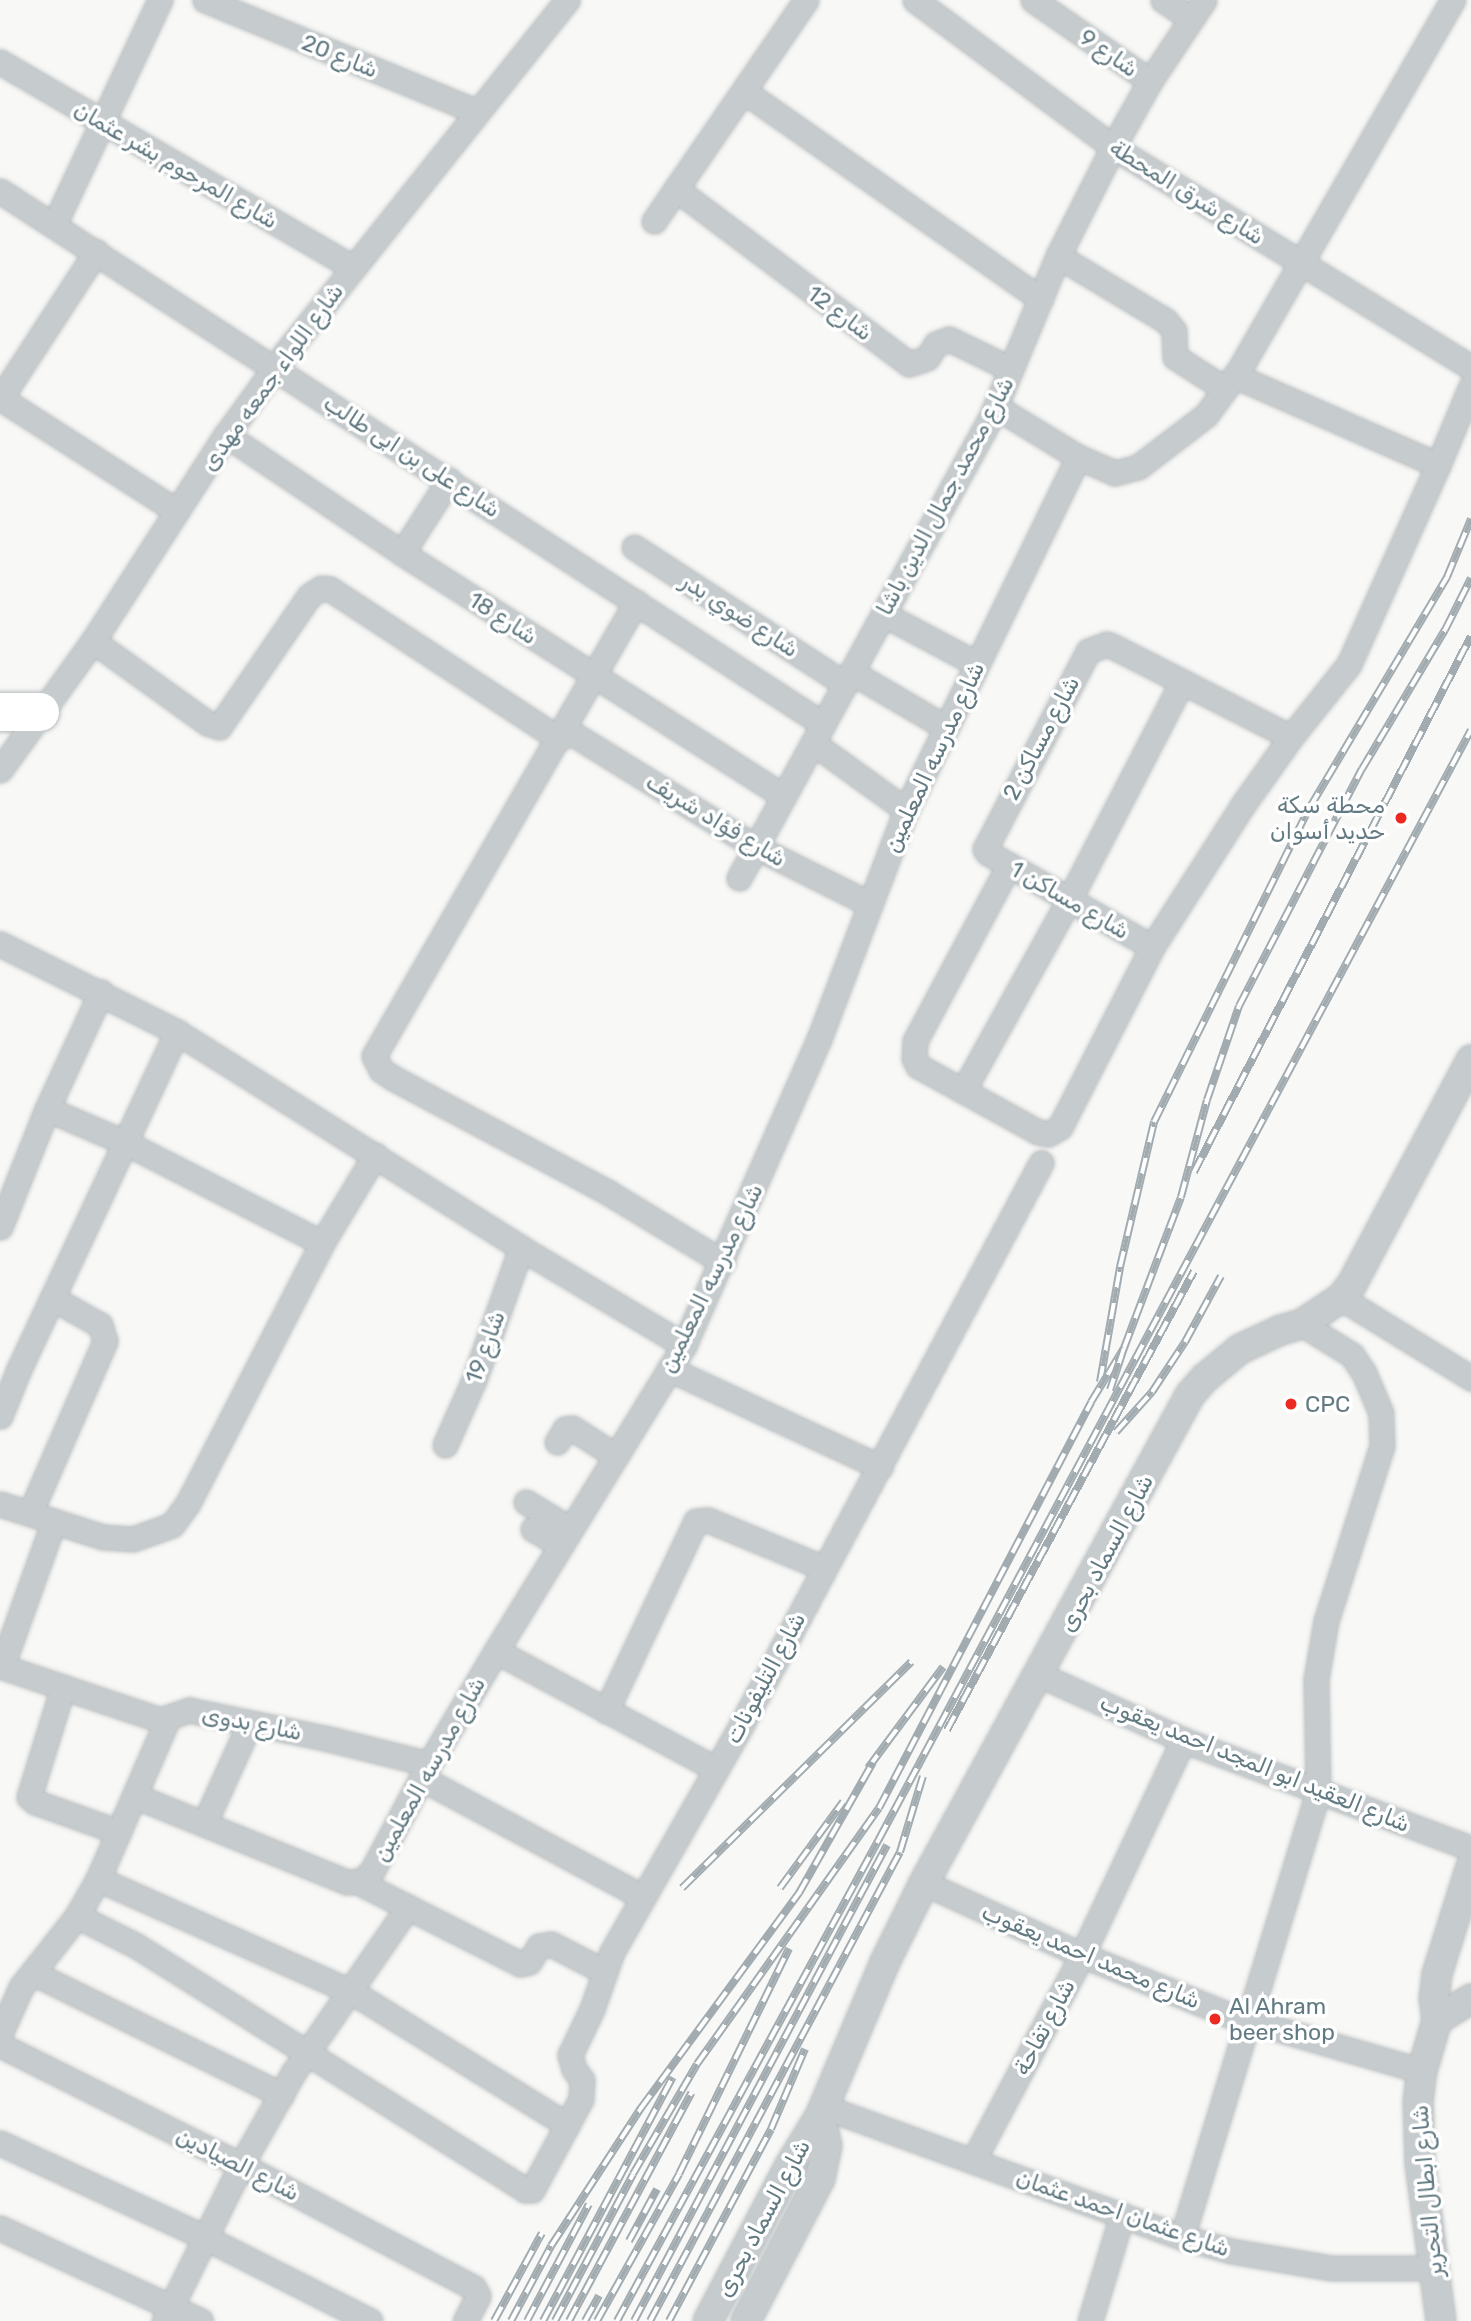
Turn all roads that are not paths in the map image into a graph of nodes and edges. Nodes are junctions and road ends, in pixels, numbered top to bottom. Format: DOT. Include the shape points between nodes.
graph roads {
  1 [pos="160,0"];
  2 [pos="205,0"];
  3 [pos="567,0"];
  4 [pos="806,0"];
  5 [pos="915,0"];
  6 [pos="1034,0"];
  7 [pos="1163,0"];
  8 [pos="1453,0"];
  9 [pos="1198,9"];
  10 [pos="0,62"];
  11 [pos="1150,81"];
  12 [pos="745,92"];
  13 [pos="476,111"];
  14 [pos="102,122"];
  15 [pos="1113,147"];
  16 [pos="676,189"];
  17 [pos="0,191"];
  18 [pos="654,221"];
  19 [pos="54,225"];
  20 [pos="96,252"];
  21 [pos="1058,256"];
  22 [pos="1301,263"];
  23 [pos="352,267"];
  24 [pos="1041,299"];
  25 [pos="276,367"];
  26 [pos="1471,368"];
  27 [pos="1011,369"];
  28 [pos="1230,382"];
  29 [pos="1471,386"];
  30 [pos="0,398"];
  31 [pos="996,407"];
  32 [pos="226,435"];
  33 [pos="1078,457"];
  34 [pos="1438,465"];
  35 [pos="449,480"];
  36 [pos="177,511"];
  37 [pos="634,547"];
  38 [pos="402,553"];
  39 [pos="636,602"];
  40 [pos="883,614"];
  41 [pos="93,640"];
  42 [pos="977,664"];
  43 [pos="595,677"];
  44 [pos="849,678"];
  45 [pos="1182,682"];
  46 [pos="0,712"];
  47 [pos="40,712"];
  48 [pos="946,727"];
  49 [pos="818,733"];
  50 [pos="562,734"];
  51 [pos="1291,737"];
  52 [pos="0,770"];
  53 [pos="784,796"];
  54 [pos="906,810"];
  55 [pos="756,847"];
  56 [pos="988,853"];
  57 [pos="1009,865"];
  58 [pos="739,878"];
  59 [pos="1069,900"];
  60 [pos="870,904"];
  61 [pos="0,944"];
  62 [pos="1153,947"];
  63 [pos="102,992"];
  64 [pos="177,1032"];
  65 [pos="1471,1060"];
  66 [pos="963,1091"];
  67 [pos="47,1109"];
  68 [pos="124,1142"];
  69 [pos="375,1155"];
  70 [pos="1041,1163"];
  71 [pos="0,1227"];
  72 [pos="323,1243"];
  73 [pos="521,1248"];
  74 [pos="723,1262"];
  75 [pos="52,1298"];
  76 [pos="1340,1298"];
  77 [pos="1302,1324"];
  78 [pos="684,1345"];
  79 [pos="669,1369"];
  80 [pos="1471,1378"];
  81 [pos="0,1416"];
  82 [pos="557,1442"];
  83 [pos="445,1445"];
  84 [pos="616,1456"];
  85 [pos="880,1467"];
  86 [pos="526,1503"];
  87 [pos="0,1504"];
  88 [pos="30,1513"];
  89 [pos="54,1521"];
  90 [pos="533,1529"];
  91 [pos="566,1537"];
  92 [pos="824,1568"];
  93 [pos="496,1651"];
  94 [pos="1,1666"];
  95 [pos="1040,1675"];
  96 [pos="63,1687"];
  97 [pos="606,1711"];
  98 [pos="168,1718"];
  99 [pos="250,1723"];
  100 [pos="1183,1740"];
  101 [pos="716,1769"];
  102 [pos="425,1771"];
  103 [pos="1318,1793"];
  104 [pos="135,1796"];
  105 [pos="204,1824"];
  106 [pos="119,1832"];
  107 [pos="1471,1848"];
  108 [pos="1471,1866"];
  109 [pos="98,1880"];
  110 [pos="358,1882"];
  111 [pos="924,1883"];
  112 [pos="643,1897"];
  113 [pos="408,1907"];
  114 [pos="77,1916"];
  115 [pos="1082,1955"];
  116 [pos="605,1972"];
  117 [pos="33,1973"];
  118 [pos="352,1993"];
  119 [pos="1471,1999"];
  120 [pos="1437,2020"];
  121 [pos="1249,2021"];
  122 [pos="0,2034"];
  123 [pos="0,2045"];
  124 [pos="307,2053"];
  125 [pos="1422,2071"];
  126 [pos="282,2095"];
  127 [pos="822,2112"];
  128 [pos="567,2125"];
  129 [pos="0,2143"];
  130 [pos="973,2161"];
  131 [pos="241,2165"];
  132 [pos="1122,2215"];
  133 [pos="0,2228"];
  134 [pos="1182,2237"];
  135 [pos="204,2238"];
  136 [pos="1432,2268"];
  137 [pos="167,2313"];
  138 [pos="201,2321"];
  139 [pos="370,2321"];
  140 [pos="465,2321"];
  141 [pos="708,2321"];
  142 [pos="746,2321"];
  143 [pos="1090,2321"];
  144 [pos="1441,2321"];
  1 -- 14 [label="street"];
  2 -- 13 [label="street, شارع 20"];
  3 -- 13 [label="street, شارع اللواء جمعه مهدى"];
  4 -- 12 [label="street"];
  5 -- 15 [label="street, شارع شرق المحطة"];
  6 -- 11 [label="street, شارع 9"];
  7 -- 9 [label="street"];
  8 -- 22 [label="street"];
  9 -- 11 [label="street, شارع محمد جمال الدين باشا"];
  10 -- 14 [label="street, شارع المرحوم بشر عثمان"];
  11 -- 15 [label="street, شارع محمد جمال الدين باشا"];
  12 -- 16 [label="street"];
  12 -- 24 [label="street"];
  13 -- 23 [label="street, شارع اللواء جمعه مهدى"];
  14 -- 19 [label="street"];
  14 -- 23 [label="street, شارع المرحوم بشر عثمان"];
  15 -- 21 [label="street, شارع محمد جمال الدين باشا"];
  15 -- 22 [label="street, شارع شرق المحطة"];
  16 -- 18 [label="street"];
  16 -- 27 [label="street, شارع 12" via="901,359 917,364 936,344 949,339"];
  17 -- 19 [label="street, شارع على بن ابى طالب"];
  19 -- 20 [label="street, شارع على بن ابى طالب"];
  20 -- 25 [label="street, شارع على بن ابى طالب"];
  20 -- 30 [label="street"];
  21 -- 24 [label="street, شارع محمد جمال الدين باشا"];
  21 -- 28 [label="street" via="1166,321 1174,331 1175,357"];
  22 -- 26 [label="street, شارع شرق المحطة"];
  22 -- 28 [label="street"];
  23 -- 25 [label="street, شارع اللواء جمعه مهدى"];
  24 -- 27 [label="street, شارع محمد جمال الدين باشا"];
  25 -- 32 [label="street, شارع اللواء جمعه مهدى"];
  25 -- 35 [label="street, شارع على بن ابى طالب"];
  27 -- 31 [label="street, شارع محمد جمال الدين باشا"];
  28 -- 33 [label="street" via="1206,415 1138,467 1115,473"];
  28 -- 34 [label="street"];
  29 -- 34 [label="street"];
  30 -- 36 [label="street"];
  31 -- 33 [label="street"];
  31 -- 40 [label="street, شارع محمد جمال الدين باشا"];
  32 -- 36 [label="street, شارع اللواء جمعه مهدى"];
  32 -- 38 [label="street, شارع 18"];
  33 -- 42 [label="street, شارع مدرسه المعلمين"];
  34 -- 51 [label="street" via="1358,648"];
  35 -- 38 [label="street"];
  35 -- 39 [label="street, شارع على بن ابى طالب"];
  36 -- 41 [label="street, شارع اللواء جمعه مهدى"];
  37 -- 44 [label="street, شارع ضوي بدر"];
  38 -- 43 [label="street, شارع 18"];
  39 -- 43 [label="street"];
  39 -- 49 [label="street, شارع على بن ابى طالب"];
  40 -- 42 [label="street"];
  40 -- 44 [label="street, شارع محمد جمال الدين باشا"];
  41 -- 47 [label="street, شارع اللواء جمعه مهدى"];
  41 -- 50 [label="street, شارع فؤاد شريف" via="207,723 219,727 309,596 321,588 330,589"];
  42 -- 48 [label="street, شارع مدرسه المعلمين"];
  43 -- 50 [label="street"];
  43 -- 53 [label="street, شارع 18"];
  44 -- 48 [label="street, شارع ضوي بدر"];
  44 -- 49 [label="street, شارع محمد جمال الدين باشا"];
  45 -- 51 [label="street"];
  45 -- 56 [label="street, شارع مساكن 2" via="1107,644 1087,650 985,845"];
  45 -- 59 [label="street"];
  46 -- 47 [label="highway"];
  47 -- 52 [label="street, شارع اللواء جمعه مهدى"];
  48 -- 54 [label="street, شارع مدرسه المعلمين"];
  49 -- 53 [label="street, شارع محمد جمال الدين باشا"];
  49 -- 54 [label="street, شارع على بن ابى طالب"];
  50 -- 55 [label="street, شارع فؤاد شريف"];
  50 -- 74 [label="street" via="375,1051 376,1064 393,1078 609,1193"];
  51 -- 62 [label="street"];
  53 -- 55 [label="street, شارع محمد جمال الدين باشا"];
  54 -- 60 [label="street, شارع مدرسه المعلمين"];
  55 -- 58 [label="street, شارع محمد جمال الدين باشا"];
  55 -- 60 [label="street, شارع فؤاد شريف"];
  56 -- 57 [label="street, شارع مساكن 1"];
  57 -- 59 [label="street, شارع مساكن 1"];
  57 -- 66 [label="street" via="915,1041 918,1066"];
  59 -- 62 [label="street, شارع مساكن 1"];
  59 -- 66 [label="street"];
  60 -- 74 [label="street, شارع مدرسه المعلمين" via="819,1039"];
  61 -- 63 [label="street"];
  62 -- 66 [label="street" via="1054,1133 1038,1132"];
  63 -- 64 [label="street"];
  63 -- 67 [label="street"];
  64 -- 68 [label="street"];
  64 -- 69 [label="street"];
  65 -- 76 [label="street, شارع السماد بحرى" via="1352,1284"];
  67 -- 68 [label="street"];
  67 -- 71 [label="street"];
  68 -- 72 [label="street"];
  68 -- 75 [label="street"];
  69 -- 72 [label="street"];
  69 -- 73 [label="street"];
  70 -- 85 [label="street, شارع التليفونات"];
  72 -- 89 [label="street" via="188,1503 172,1525 133,1539 103,1536"];
  73 -- 78 [label="street"];
  73 -- 83 [label="street, شارع 19" via="474,1380"];
  74 -- 78 [label="street, شارع مدرسه المعلمين"];
  75 -- 81 [label="street"];
  75 -- 88 [label="street" via="100,1325 105,1341"];
  76 -- 77 [label="street, شارع السماد بحرى"];
  76 -- 80 [label="street"];
  77 -- 95 [label="street, شارع السماد بحرى" via="1240,1349 1190,1395"];
  77 -- 103 [label="street" via="1352,1355 1381,1413 1382,1446 1375,1477 1326,1621 1315,1679"];
  78 -- 79 [label="street, شارع مدرسه المعلمين"];
  79 -- 84 [label="street, شارع مدرسه المعلمين"];
  79 -- 85 [label="street"];
  82 -- 84 [label="street" via="565,1429 572,1428"];
  84 -- 91 [label="street, شارع مدرسه المعلمين"];
  85 -- 92 [label="street, شارع التليفونات"];
  86 -- 91 [label="street"];
  87 -- 88 [label="street"];
  88 -- 89 [label="street"];
  89 -- 94 [label="street"];
  90 -- 91 [label="street"];
  91 -- 93 [label="street, شارع مدرسه المعلمين"];
  92 -- 97 [label="street" via="708,1520 696,1521"];
  92 -- 101 [label="street, شارع التليفونات"];
  93 -- 97 [label="street"];
  93 -- 102 [label="street, شارع مدرسه المعلمين"];
  94 -- 96 [label="street, شارع بدوى"];
  95 -- 100 [label="street, شارع العقيد ابو المجد احمد يعقوب"];
  95 -- 111 [label="street, شارع السماد بحرى"];
  96 -- 98 [label="street, شارع بدوى" via="160,1720"];
  96 -- 106 [label="street" via="29,1797"];
  97 -- 101 [label="street"];
  98 -- 99 [label="street, شارع بدوى" via="189,1710"];
  98 -- 104 [label="street"];
  99 -- 102 [label="street, شارع بدوى"];
  99 -- 105 [label="street"];
  100 -- 103 [label="street, شارع العقيد ابو المجد احمد يعقوب"];
  100 -- 115 [label="street, شارع تفاحة"];
  101 -- 112 [label="street, شارع التليفونات"];
  102 -- 110 [label="street, شارع مدرسه المعلمين" via="372,1871"];
  102 -- 112 [label="street, شارع بدوى"];
  103 -- 107 [label="street, شارع العقيد ابو المجد احمد يعقوب"];
  103 -- 121 [label="street"];
  104 -- 105 [label="street, شارع مدرسه المعلمين"];
  104 -- 106 [label="street"];
  105 -- 110 [label="street, شارع مدرسه المعلمين" via="347,1882"];
  106 -- 109 [label="street"];
  108 -- 120 [label="street, شارع ابطال التحرير" via="1437,1974"];
  109 -- 114 [label="street"];
  109 -- 118 [label="street"];
  110 -- 113 [label="street"];
  111 -- 115 [label="street, شارع محمد احمد يعقوب"];
  111 -- 127 [label="street, شارع السماد بحرى"];
  112 -- 116 [label="street, شارع التليفونات"];
  113 -- 116 [label="street" via="520,1964 529,1962 539,1946 551,1944"];
  113 -- 118 [label="street"];
  114 -- 117 [label="street"];
  114 -- 124 [label="street" via="135,1945"];
  115 -- 121 [label="street, شارع محمد احمد يعقوب"];
  115 -- 130 [label="street, شارع تفاحة"];
  116 -- 128 [label="street, شارع التليفونات" via="570,2055 583,2091"];
  117 -- 122 [label="street" via="21,1987"];
  117 -- 126 [label="street"];
  118 -- 124 [label="street"];
  118 -- 128 [label="street"];
  119 -- 120 [label="street"];
  120 -- 125 [label="street, شارع ابطال التحرير"];
  121 -- 125 [label="street, شارع محمد احمد يعقوب"];
  121 -- 134 [label="street"];
  123 -- 131 [label="street, شارع الصيادين"];
  124 -- 126 [label="street"];
  124 -- 128 [label="street, شارع التليفونات" via="526,2190 534,2188"];
  125 -- 136 [label="street, شارع ابطال التحرير" via="1417,2133"];
  126 -- 131 [label="street"];
  127 -- 130 [label="street, شارع عثمان احمد عثمان"];
  127 -- 141 [label="street, شارع السماد بحرى"];
  127 -- 142 [label="street, شارع السماد بحرى" via="827,2146 820,2179"];
  129 -- 135 [label="street"];
  130 -- 132 [label="street, شارع عثمان احمد عثمان"];
  131 -- 135 [label="street"];
  131 -- 140 [label="street, شارع الصيادين" via="474,2288 478,2296"];
  132 -- 134 [label="street, شارع عثمان احمد عثمان"];
  132 -- 143 [label="street"];
  133 -- 137 [label="street"];
  134 -- 136 [label="street, شارع عثمان احمد عثمان" via="1293,2263 1381,2270"];
  135 -- 137 [label="street"];
  135 -- 139 [label="street"];
  136 -- 144 [label="street, شارع ابطال التحرير"];
  137 -- 138 [label="street"];
}
